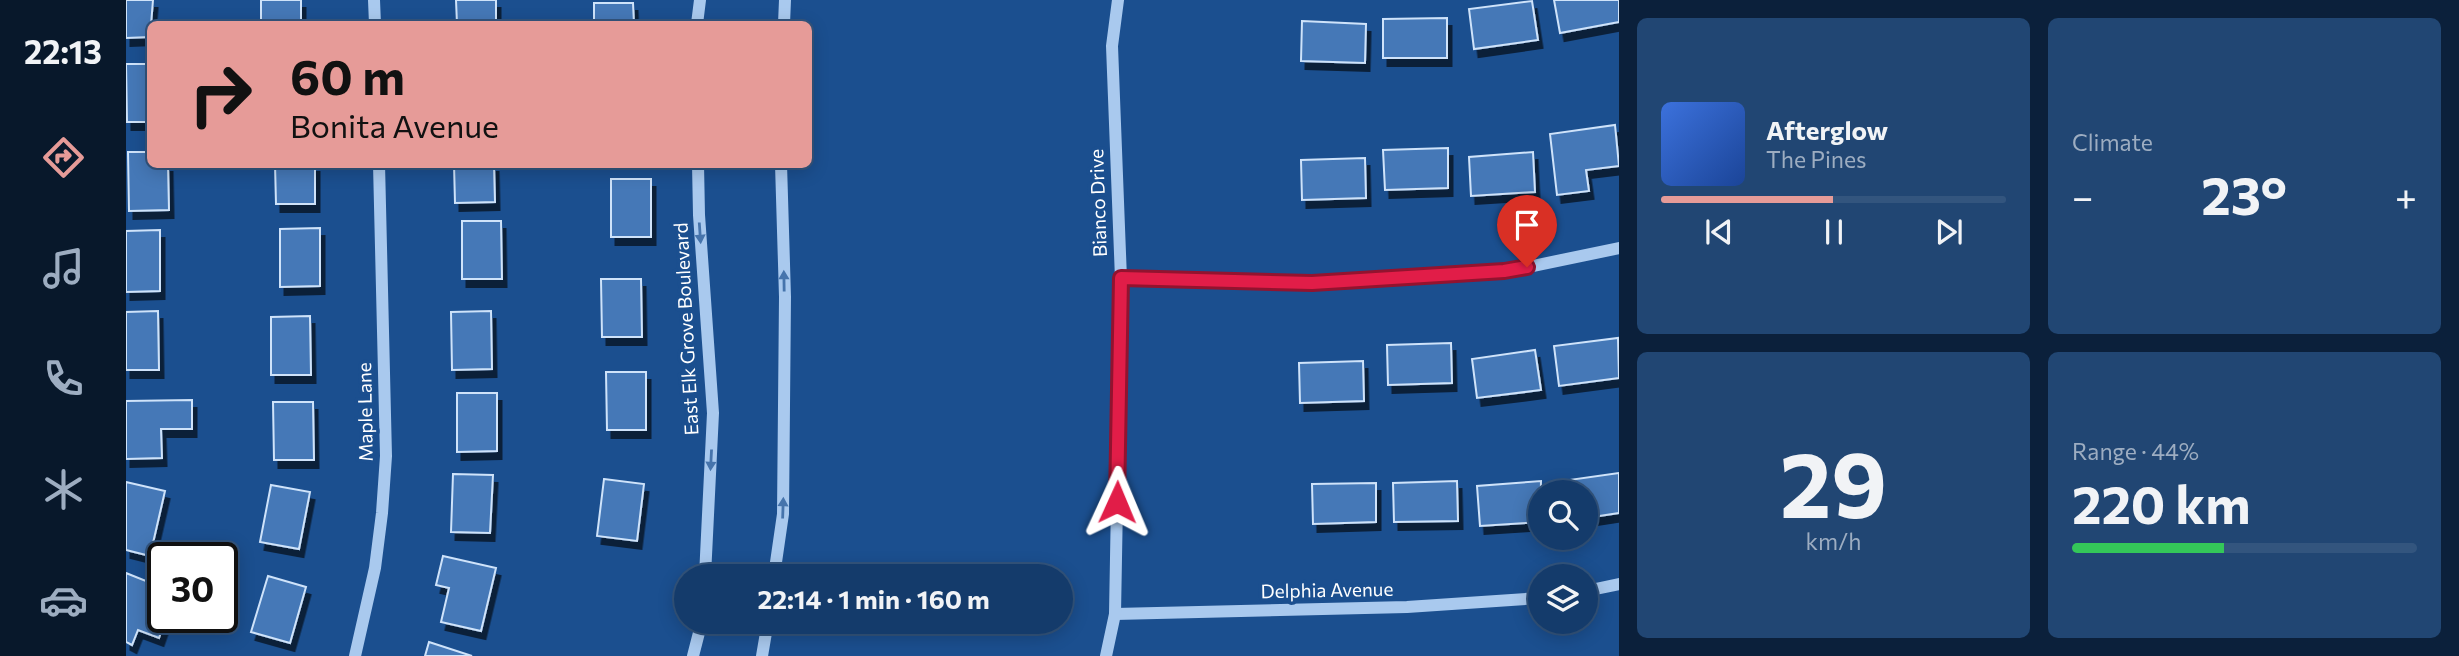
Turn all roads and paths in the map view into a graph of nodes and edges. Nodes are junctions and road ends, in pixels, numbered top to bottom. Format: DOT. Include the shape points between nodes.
graph roads {
  1 [pos="374,0"];
  2 [pos="700,0"];
  3 [pos="785,0"];
  4 [pos="1118,0"];
  5 [pos="375,21"];
  6 [pos="697,21"];
  7 [pos="784,21"];
  8 [pos="379,168"];
  9 [pos="698,168"];
  10 [pos="782,168"];
  11 [pos="1619,248"];
  12 [pos="1121,278"];
  13 [pos="706,564"];
  14 [pos="776,564"];
  15 [pos="1619,584"];
  16 [pos="1598,588"];
  17 [pos="1528,599"];
  18 [pos="1115,614"];
  19 [pos="699,634"];
  20 [pos="766,634"];
  21 [pos="355,656"];
  22 [pos="693,656"];
  23 [pos="762,656"];
  24 [pos="1106,656"];
  1 -- 5 [label="street"];
  2 -- 6 [label="street"];
  3 -- 7 [label="street"];
  4 -- 12 [label="street, Bianco Drive" via="1112,46"];
  8 -- 21 [label="street, Maple Lane" via="386,456 375,568"];
  9 -- 13 [label="street, East Elk Grove Boulevard, one-way" via="713,413"];
  14 -- 10 [label="street, one-way" via="783,514"];
  11 -- 12 [label="street" via="1504,271 1312,283"];
  12 -- 18 [label="street, Bianco Drive"];
  15 -- 16 [label="street"];
  17 -- 18 [label="street, Delphia Avenue" via="1407,607"];
  18 -- 24 [label="street, Bianco Drive"];
  19 -- 22 [label="street"];
  20 -- 23 [label="street"];
}
